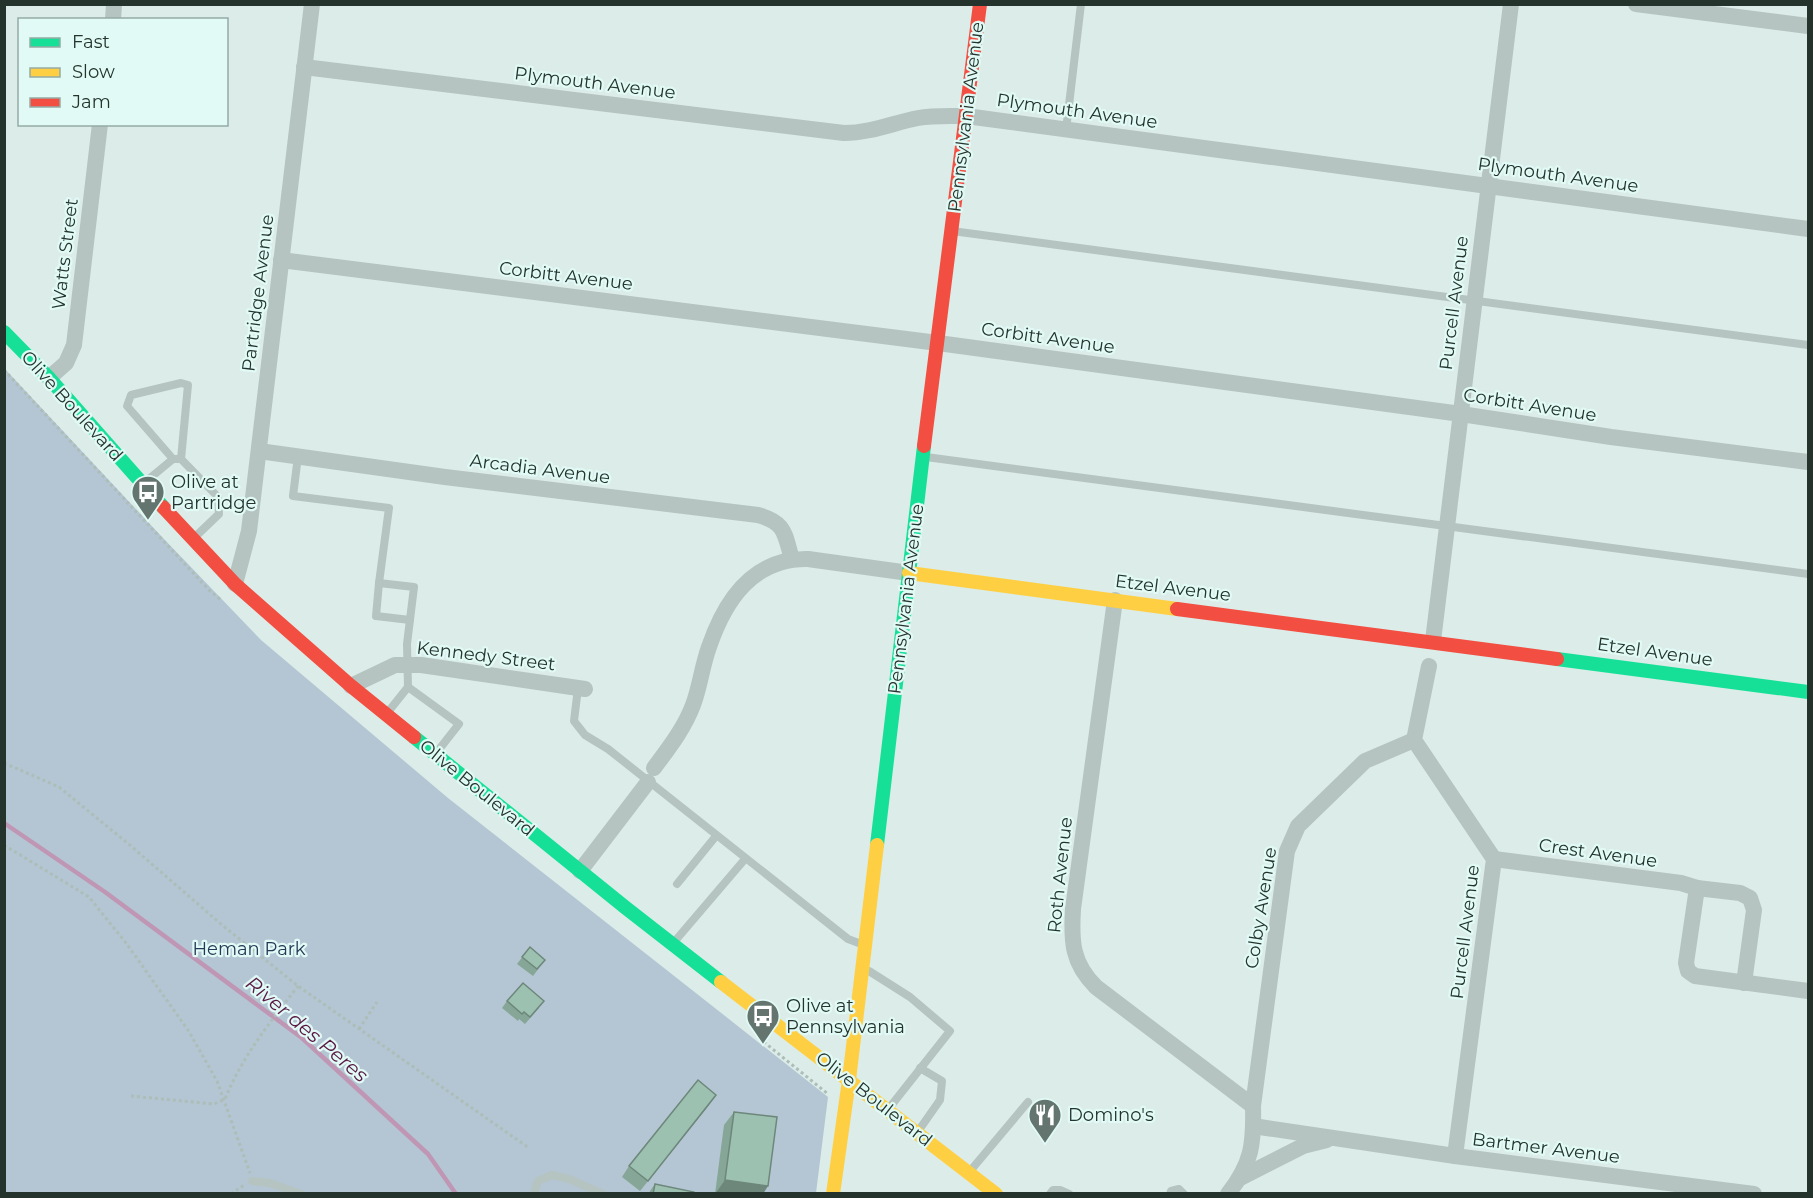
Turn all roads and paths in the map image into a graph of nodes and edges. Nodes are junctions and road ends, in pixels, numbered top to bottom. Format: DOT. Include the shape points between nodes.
graph roads {
  1 [pos="312,4"];
  2 [pos="980,4"];
  3 [pos="1081,4"];
  4 [pos="1511,4"];
  5 [pos="1636,4"];
  6 [pos="1809,26"];
  7 [pos="304,67"];
  8 [pos="966,116"];
  9 [pos="100,126"];
  10 [pos="1066,130"];
  11 [pos="1488,185"];
  12 [pos="1809,230"];
  13 [pos="952,231"];
  14 [pos="281,260"];
  15 [pos="1474,301"];
  16 [pos="4,332"];
  17 [pos="938,343"];
  18 [pos="1809,345"];
  19 [pos="49,378"];
  20 [pos="1461,414"];
  21 [pos="259,451"];
  22 [pos="298,456"];
  23 [pos="923,457"];
  24 [pos="177,459"];
  25 [pos="1809,462"];
  26 [pos="142,484"];
  27 [pos="1448,527"];
  28 [pos="192,539"];
  29 [pos="792,559"];
  30 [pos="909,573"];
  31 [pos="1809,574"];
  32 [pos="379,583"];
  33 [pos="235,584"];
  34 [pos="1115,600"];
  35 [pos="410,620"];
  36 [pos="1433,641"];
  37 [pos="407,665"];
  38 [pos="1429,666"];
  39 [pos="351,686"];
  40 [pos="408,687"];
  41 [pos="581,688"];
  42 [pos="1809,692"];
  43 [pos="386,715"];
  44 [pos="1414,740"];
  45 [pos="435,754"];
  46 [pos="4,763"];
  47 [pos="651,775"];
  48 [pos="716,836"];
  49 [pos="4,845"];
  50 [pos="745,859"];
  51 [pos="1494,859"];
  52 [pos="580,871"];
  53 [pos="677,884"];
  54 [pos="1697,888"];
  55 [pos="672,944"];
  56 [pos="865,945"];
  57 [pos="862,971"];
  58 [pos="1744,983"];
  59 [pos="298,986"];
  60 [pos="1809,991"];
  61 [pos="377,1002"];
  62 [pos="359,1029"];
  63 [pos="920,1068"];
  64 [pos="849,1080"];
  65 [pos="131,1096"];
  66 [pos="225,1099"];
  67 [pos="1028,1102"];
  68 [pos="1253,1106"];
  69 [pos="888,1110"];
  70 [pos="1254,1126"];
  71 [pos="918,1133"];
  72 [pos="1334,1139"];
  73 [pos="529,1148"];
  74 [pos="1455,1156"];
  75 [pos="969,1173"];
  76 [pos="1240,1178"];
  77 [pos="252,1181"];
  78 [pos="301,1194"];
  79 [pos="534,1194"];
  80 [pos="603,1194"];
  81 [pos="833,1194"];
  82 [pos="996,1194"];
  83 [pos="1050,1194"];
  84 [pos="1069,1194"];
  85 [pos="1170,1194"];
  86 [pos="1184,1194"];
  87 [pos="1228,1194"];
  88 [pos="1754,1194"];
  1 -- 7 [label="street, Partridge Avenue"];
  2 -- 8 [label="street, Pennsylvania Avenue"];
  3 -- 10 [label="lane"];
  4 -- 11 [label="street, Purcell Avenue"];
  5 -- 6 [label="street"];
  7 -- 8 [label="street, Plymouth Avenue" via="844,133 865,132 921,117"];
  7 -- 14 [label="street, Partridge Avenue"];
  8 -- 10 [label="street, Plymouth Avenue"];
  8 -- 13 [label="street, Pennsylvania Avenue"];
  9 -- 19 [label="street, Watts Street" via="74,345 66,363"];
  10 -- 11 [label="street, Plymouth Avenue"];
  11 -- 12 [label="street, Plymouth Avenue"];
  11 -- 15 [label="street, Purcell Avenue"];
  13 -- 15 [label="lane"];
  13 -- 17 [label="street, Pennsylvania Avenue"];
  14 -- 17 [label="street, Corbitt Avenue"];
  14 -- 21 [label="street, Partridge Avenue"];
  15 -- 18 [label="lane"];
  15 -- 20 [label="street, Purcell Avenue"];
  16 -- 19 [label="street, Olive Boulevard"];
  17 -- 20 [label="street, Corbitt Avenue"];
  17 -- 23 [label="street, Pennsylvania Avenue"];
  19 -- 26 [label="street, Olive Boulevard"];
  20 -- 25 [label="street, Corbitt Avenue"];
  20 -- 27 [label="street, Purcell Avenue"];
  21 -- 22 [label="street, Arcadia Avenue"];
  21 -- 33 [label="street, Partridge Avenue" via="249,531"];
  22 -- 29 [label="street, Arcadia Avenue" via="758,515 780,525"];
  22 -- 32 [label="lane" via="293,496 388,508"];
  23 -- 27 [label="lane"];
  23 -- 30 [label="street, Pennsylvania Avenue"];
  24 -- 24 [label="lane" via="188,385 181,382 131,395 127,406"];
  24 -- 26 [label="lane"];
  24 -- 28 [label="lane" via="218,497 219,514"];
  26 -- 28 [label="street, Olive Boulevard"];
  27 -- 31 [label="lane"];
  27 -- 36 [label="street, Purcell Avenue"];
  28 -- 33 [label="street, Olive Boulevard"];
  29 -- 30 [label="street, Etzel Avenue"];
  29 -- 47 [label="street, Etzel Avenue" via="756,573 736,594 708,649 693,706"];
  30 -- 34 [label="street, Etzel Avenue"];
  30 -- 56 [label="street, Pennsylvania Avenue"];
  32 -- 35 [label="lane" via="376,616"];
  32 -- 35 [label="lane" via="414,587"];
  33 -- 39 [label="street, Olive Boulevard"];
  34 -- 36 [label="street, Etzel Avenue"];
  34 -- 68 [label="street, Roth Avenue" via="1073,909 1071,931 1077,963 1096,987"];
  35 -- 37 [label="lane"];
  36 -- 42 [label="street, Etzel Avenue"];
  37 -- 39 [label="street, Kennedy Street" via="395,665"];
  37 -- 40 [label="lane"];
  37 -- 41 [label="street, Kennedy Street"];
  38 -- 44 [label="street"];
  39 -- 43 [label="street, Olive Boulevard"];
  40 -- 43 [label="lane"];
  40 -- 45 [label="lane" via="459,724"];
  41 -- 47 [label="lane" via="574,722 585,735"];
  43 -- 45 [label="street, Olive Boulevard"];
  44 -- 51 [label="street, Purcell Avenue"];
  44 -- 68 [label="street, Colby Avenue" via="1365,761 1298,826 1287,851"];
  45 -- 52 [label="street, Olive Boulevard"];
  46 -- 59 [label="path" via="59,787"];
  47 -- 48 [label="lane"];
  47 -- 52 [label="street, Etzel Avenue"];
  48 -- 50 [label="lane"];
  48 -- 53 [label="lane"];
  49 -- 66 [label="path" via="89,897 188,1030"];
  50 -- 55 [label="lane"];
  50 -- 56 [label="lane" via="848,939"];
  51 -- 54 [label="street, Crest Avenue"];
  51 -- 74 [label="street, Purcell Avenue"];
  52 -- 55 [label="street, Olive Boulevard"];
  54 -- 58 [label="street, Crest Avenue" via="1740,893 1750,898 1754,910"];
  54 -- 58 [label="street" via="1688,971 1695,976"];
  55 -- 64 [label="street, Olive Boulevard"];
  56 -- 57 [label="street, Pennsylvania Avenue"];
  57 -- 63 [label="lane" via="869,971 910,997 950,1031"];
  57 -- 64 [label="street, Pennsylvania Avenue"];
  58 -- 60 [label="street"];
  59 -- 62 [label="path"];
  59 -- 66 [label="path" via="249,1051"];
  61 -- 62 [label="path"];
  62 -- 73 [label="path"];
  63 -- 69 [label="lane"];
  63 -- 71 [label="lane" via="942,1081 940,1100"];
  64 -- 69 [label="street, Olive Boulevard"];
  64 -- 81 [label="street, Pennsylvania Avenue"];
  65 -- 66 [label="path" via="214,1104"];
  66 -- 77 [label="path"];
  67 -- 75 [label="lane"];
  68 -- 70 [label="street, Bartmer Avenue"];
  69 -- 71 [label="street, Olive Boulevard"];
  70 -- 72 [label="street, Bartmer Avenue"];
  70 -- 76 [label="street, Bartmer Avenue" via="1253,1145"];
  71 -- 75 [label="street, Olive Boulevard"];
  72 -- 74 [label="street, Bartmer Avenue"];
  72 -- 76 [label="street, Bartmer Avenue" via="1303,1146"];
  74 -- 88 [label="street, Bartmer Avenue"];
  75 -- 82 [label="street, Olive Boulevard"];
  76 -- 87 [label="street, Bartmer Avenue"];
  77 -- 78 [label="lane"];
  79 -- 80 [label="lane" via="538,1181 552,1175"];
  83 -- 84 [label="lane" via="1053,1190"];
  85 -- 86 [label="lane" via="1179,1189"];
}
